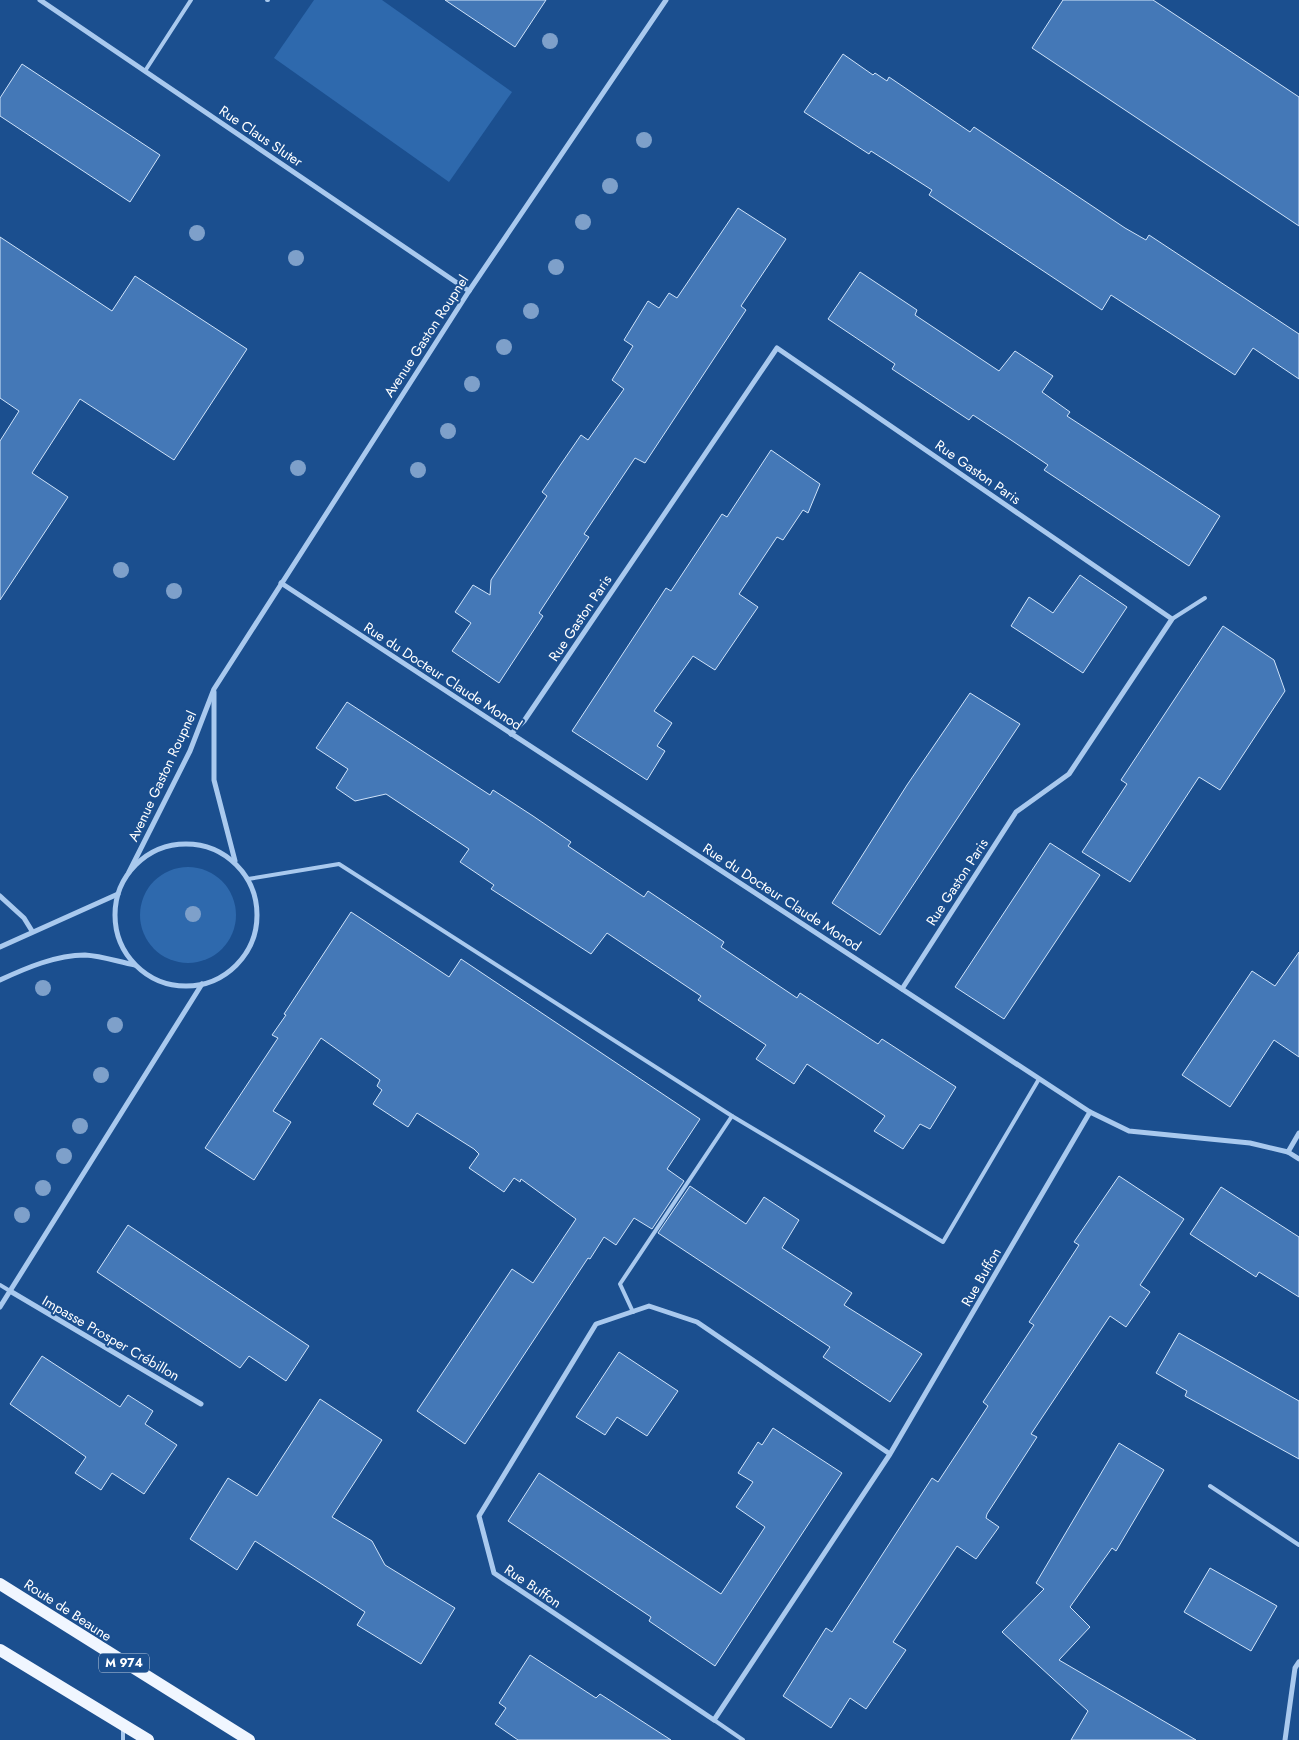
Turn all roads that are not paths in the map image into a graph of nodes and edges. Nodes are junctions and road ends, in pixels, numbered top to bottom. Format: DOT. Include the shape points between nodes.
graph roads {
  1 [pos="40,0"];
  2 [pos="191,0"];
  3 [pos="666,0"];
  4 [pos="145,71"];
  5 [pos="469,290"];
  6 [pos="281,583"];
  7 [pos="1205,598"];
  8 [pos="1172,619"];
  9 [pos="214,689"];
  10 [pos="511,734"];
  11 [pos="235,862"];
  12 [pos="129,872"];
  13 [pos="248,879"];
  14 [pos="118,894"];
  15 [pos="0,896"];
  16 [pos="32,931"];
  17 [pos="0,946"];
  18 [pos="135,965"];
  19 [pos="0,980"];
  20 [pos="202,984"];
  21 [pos="902,989"];
  22 [pos="1039,1079"];
  23 [pos="1090,1112"];
  24 [pos="732,1116"];
  25 [pos="1299,1133"];
  26 [pos="1288,1152"];
  27 [pos="1299,1159"];
  28 [pos="0,1285"];
  29 [pos="10,1292"];
  30 [pos="0,1307"];
  31 [pos="633,1312"];
  32 [pos="201,1404"];
  33 [pos="890,1454"];
  34 [pos="1210,1486"];
  35 [pos="1299,1545"];
  36 [pos="0,1584"];
  37 [pos="0,1650"];
  38 [pos="1299,1662"];
  39 [pos="714,1720"];
  40 [pos="122,1724"];
  41 [pos="123,1740"];
  42 [pos="148,1740"];
  43 [pos="249,1740"];
  44 [pos="743,1740"];
  45 [pos="1285,1740"];
  1 -- 4 [label="street, Rue Claus Sluter"];
  2 -- 4 [label="lane"];
  3 -- 5 [label="street, Avenue Gaston Roupnel"];
  4 -- 5 [label="street, Rue Claus Sluter"];
  5 -- 6 [label="street, Avenue Gaston Roupnel"];
  6 -- 9 [label="street, Avenue Gaston Roupnel"];
  6 -- 10 [label="street, Rue du Docteur Claude Monod"];
  7 -- 8 [label="lane"];
  8 -- 10 [label="street, Rue Gaston Paris" via="778,348 524,721"];
  8 -- 21 [label="street, Rue Gaston Paris" via="1069,774 1016,812"];
  9 -- 11 [label="street, Avenue Gaston Roupnel" via="214,780"];
  9 -- 12 [label="street, Avenue Gaston Roupnel" via="190,751"];
  10 -- 21 [label="street, Rue du Docteur Claude Monod"];
  11 -- 12 [label="street" via="216,850 194,844 170,845 147,855"];
  11 -- 13 [label="street"];
  12 -- 14 [label="street"];
  13 -- 20 [label="street" via="256,900 257,922 252,943 240,962 223,976"];
  13 -- 24 [label="lane" via="338,864"];
  14 -- 16 [label="street"];
  14 -- 18 [label="street" via="117,932"];
  15 -- 16 [label="street" via="24,918"];
  16 -- 17 [label="street"];
  18 -- 19 [label="street" via="78,956 55,959"];
  18 -- 20 [label="street" via="155,979 178,986"];
  20 -- 29 [label="street"];
  21 -- 22 [label="street, Rue du Docteur Claude Monod"];
  22 -- 23 [label="street, Rue du Docteur Claude Monod"];
  22 -- 24 [label="lane" via="943,1242"];
  23 -- 26 [label="street, Rue du Docteur Claude Monod" via="1129,1131 1250,1143"];
  23 -- 33 [label="street, Rue Buffon"];
  24 -- 31 [label="lane" via="620,1284"];
  25 -- 26 [label="street"];
  26 -- 27 [label="street, Rue du Docteur Claude Monod"];
  28 -- 29 [label="lane"];
  29 -- 30 [label="street"];
  29 -- 32 [label="street, Impasse Prosper Crébillon"];
  31 -- 33 [label="street, Rue Buffon" via="649,1306 697,1322"];
  31 -- 39 [label="street, Rue Buffon" via="596,1324 479,1516 494,1574"];
  33 -- 39 [label="street, Rue Buffon"];
  34 -- 35 [label="lane"];
  36 -- 43 [label="main road, Route de Beaune / M 974"];
  37 -- 40 [label="main road"];
  38 -- 45 [label="street" via="1295,1668"];
  39 -- 44 [label="lane"];
  40 -- 41 [label="lane"];
  40 -- 42 [label="main road"];
}
